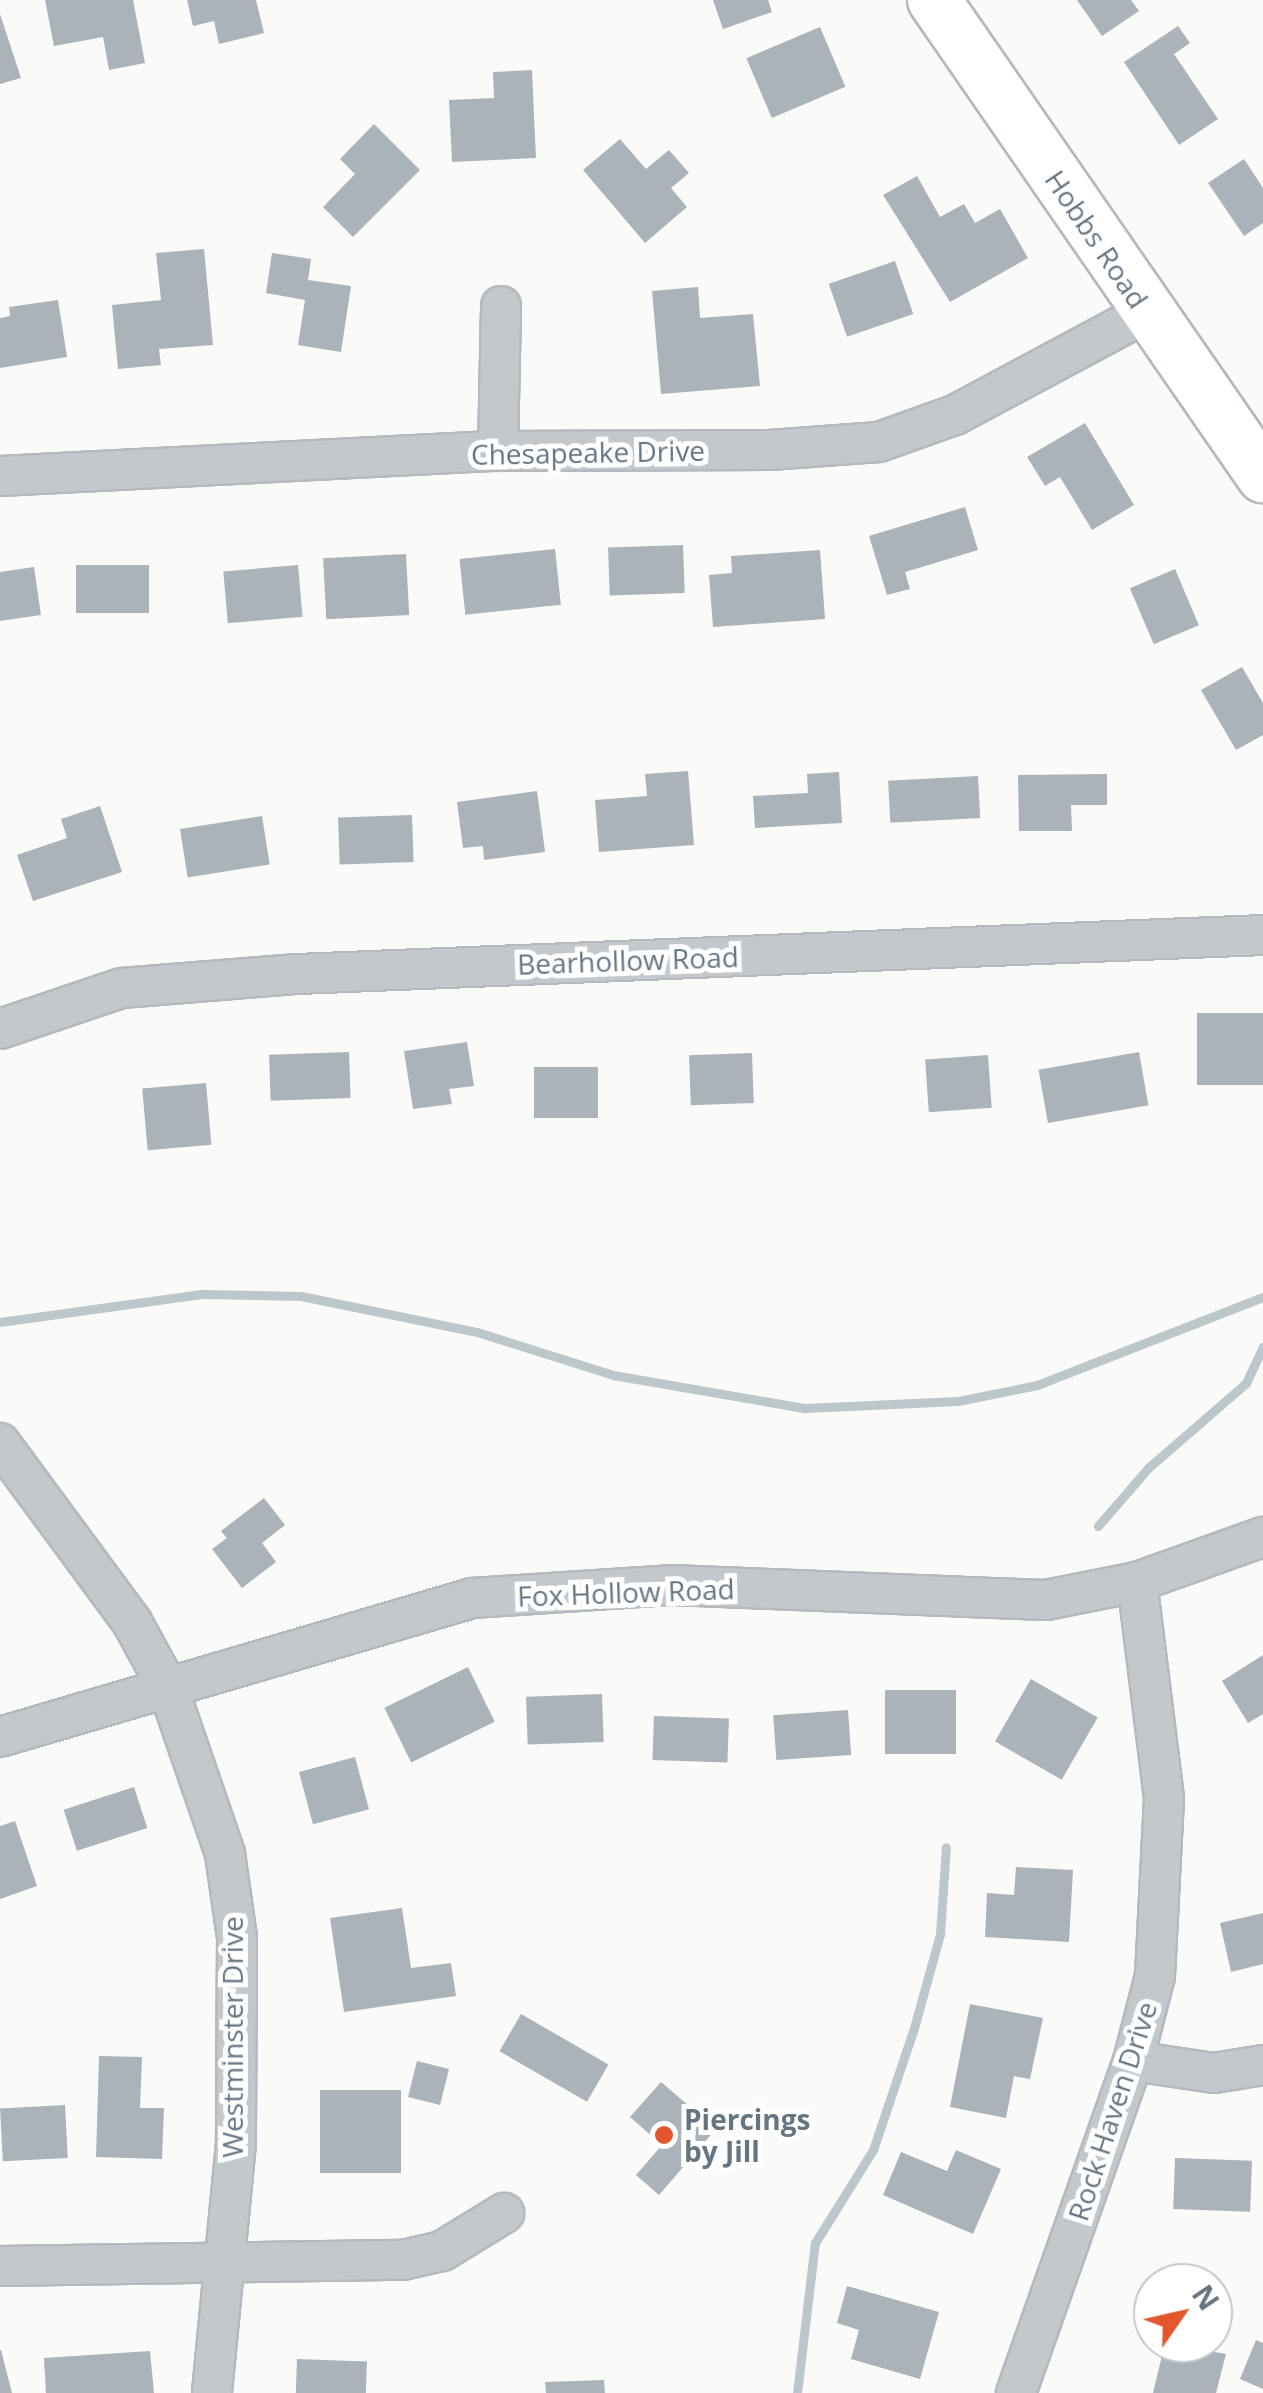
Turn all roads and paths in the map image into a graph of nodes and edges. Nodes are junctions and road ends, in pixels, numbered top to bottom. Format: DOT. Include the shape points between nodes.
graph roads {
  1 [pos="934,0"];
  2 [pos="501,306"];
  3 [pos="1147,312"];
  4 [pos="498,451"];
  5 [pos="0,476"];
  6 [pos="1263,476"];
  7 [pos="1263,934"];
  8 [pos="0,1029"];
  9 [pos="0,1442"];
  10 [pos="1263,1537"];
  11 [pos="1137,1582"];
  12 [pos="168,1688"];
  13 [pos="0,1737"];
  14 [pos="1133,2060"];
  15 [pos="1263,2066"];
  16 [pos="504,2213"];
  17 [pos="224,2263"];
  18 [pos="0,2266"];
  19 [pos="212,2393"];
  20 [pos="1016,2393"];
  1 -- 3 [label="street, Hobbs Road"];
  2 -- 4 [label="street"];
  3 -- 4 [label="street, Chesapeake Drive" via="956,414 879,442 770,450"];
  3 -- 6 [label="street, Hobbs Road"];
  4 -- 5 [label="street, Chesapeake Drive"];
  7 -- 8 [label="street, Bearhollow Road" via="297,974 122,988"];
  9 -- 12 [label="street, Westminster Drive" via="132,1622"];
  10 -- 11 [label="street, Fox Hollow Road"];
  11 -- 12 [label="street, Fox Hollow Road" via="1046,1600 671,1586 472,1598"];
  11 -- 14 [label="street, Rock Haven Drive" via="1162,1781 1164,1866 1154,1976"];
  12 -- 13 [label="street, Fox Hollow Road"];
  12 -- 17 [label="street, Westminster Drive" via="225,1854 236,1936 236,2143"];
  14 -- 15 [label="street" via="1214,2073"];
  14 -- 20 [label="street, Rock Haven Drive"];
  16 -- 17 [label="street" via="442,2252 403,2260"];
  17 -- 18 [label="street"];
  17 -- 19 [label="street, Westminster Drive"];
}
